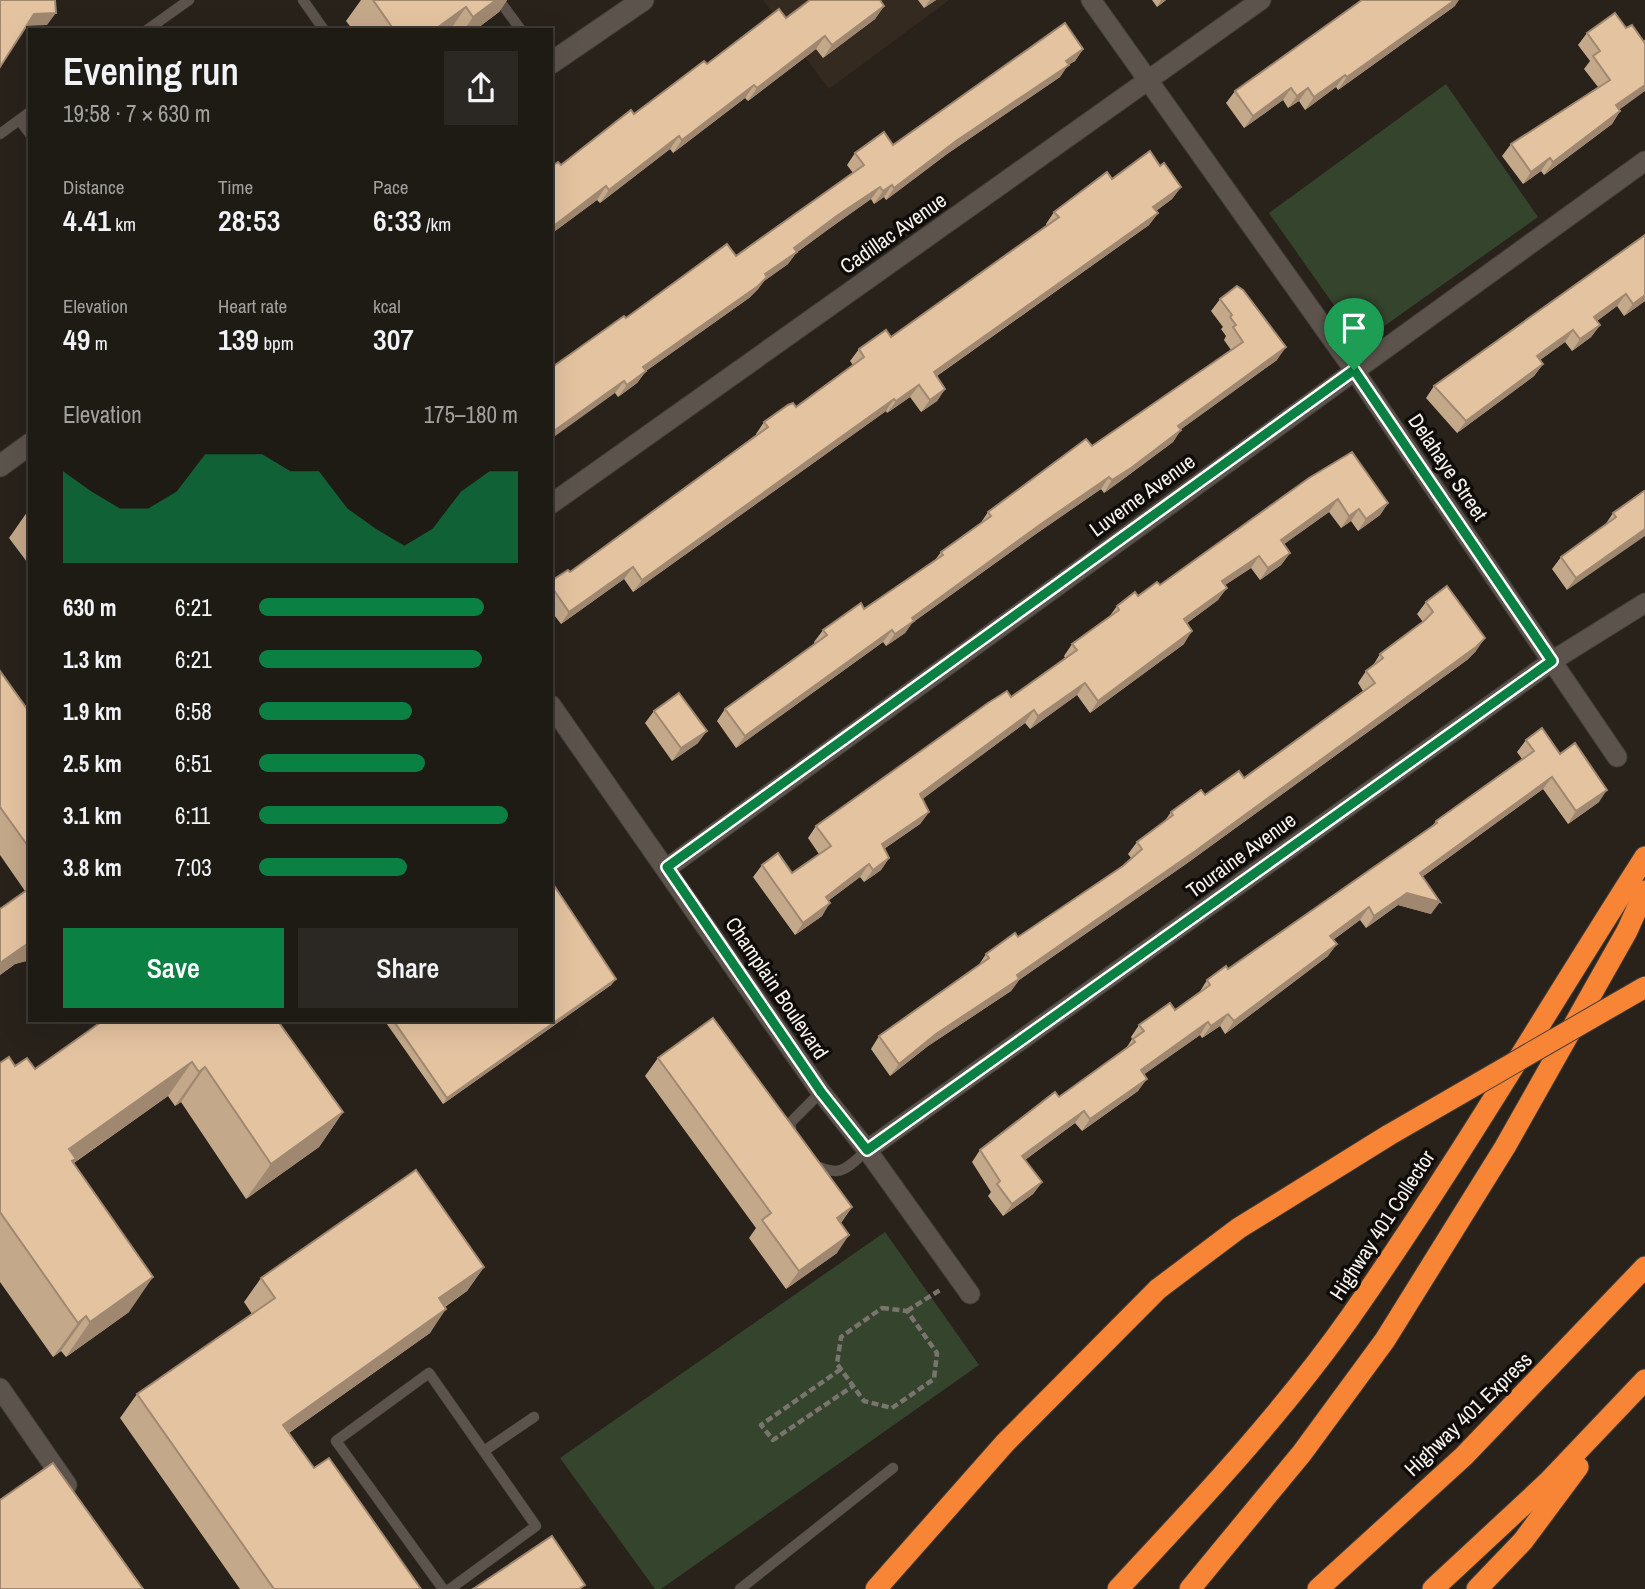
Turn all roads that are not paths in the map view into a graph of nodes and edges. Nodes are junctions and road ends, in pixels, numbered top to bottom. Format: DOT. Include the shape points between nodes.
graph roads {
  1 [pos="189,0"];
  2 [pos="303,0"];
  3 [pos="499,0"];
  4 [pos="643,0"];
  5 [pos="1091,0"];
  6 [pos="1261,0"];
  7 [pos="150,28"];
  8 [pos="323,28"];
  9 [pos="520,28"];
  10 [pos="553,62"];
  11 [pos="1150,80"];
  12 [pos="28,114"];
  13 [pos="20,121"];
  14 [pos="28,131"];
  15 [pos="0,134"];
  16 [pos="1645,161"];
  17 [pos="1354,370"];
  18 [pos="28,445"];
  19 [pos="0,466"];
  20 [pos="553,503"];
  21 [pos="1645,603"];
  22 [pos="1552,661"];
  23 [pos="553,708"];
  24 [pos="1617,757"];
  25 [pos="1645,857"];
  26 [pos="667,867"];
  27 [pos="1645,891"];
  28 [pos="1645,987"];
  29 [pos="821,1092"];
  30 [pos="794,1146"];
  31 [pos="867,1150"];
  32 [pos="797,1157"];
  33 [pos="1645,1267"];
  34 [pos="970,1294"];
  35 [pos="1639,1386"];
  36 [pos="0,1388"];
  37 [pos="534,1417"];
  38 [pos="484,1451"];
  39 [pos="893,1468"];
  40 [pos="79,1503"];
  41 [pos="443,1589"];
  42 [pos="450,1589"];
  43 [pos="740,1589"];
  44 [pos="876,1589"];
  45 [pos="1118,1589"];
  46 [pos="1190,1589"];
  47 [pos="1318,1589"];
  48 [pos="1433,1589"];
  49 [pos="1477,1589"];
  1 -- 7 [label="lane"];
  2 -- 8 [label="lane"];
  3 -- 9 [label="lane"];
  4 -- 10 [label="main road"];
  5 -- 11 [label="street, Delahaye Street"];
  6 -- 11 [label="street, Cadillac Avenue"];
  11 -- 17 [label="street, Delahaye Street"];
  11 -- 20 [label="street, Cadillac Avenue"];
  12 -- 13 [label="lane"];
  13 -- 14 [label="lane"];
  13 -- 15 [label="lane"];
  16 -- 17 [label="street, Luverne Avenue"];
  17 -- 22 [label="street, Delahaye Street"];
  17 -- 26 [label="street, Luverne Avenue"];
  18 -- 19 [label="main road"];
  21 -- 22 [label="street, Touraine Avenue"];
  22 -- 24 [label="street, Delahaye Street"];
  22 -- 31 [label="street, Touraine Avenue"];
  23 -- 26 [label="street, Champlain Boulevard"];
  25 -- 45 [label="highway, Highway 401 Collector" via="1350,1317 1250,1447"];
  26 -- 29 [label="street, Champlain Boulevard"];
  27 -- 46 [label="highway" via="1505,1147 1385,1340 1302,1453"];
  28 -- 44 [label="highway, bridge" via="1239,1228 1158,1289 1005,1443"];
  29 -- 30 [label="lane" via="790,1123"];
  29 -- 31 [label="street, Champlain Boulevard"];
  31 -- 32 [label="lane" via="846,1170 831,1173"];
  31 -- 34 [label="street, Champlain Boulevard"];
  33 -- 47 [label="highway, Highway 401 Express" via="1464,1456"];
  35 -- 48 [label="highway" via="1548,1482"];
  35 -- 49 [label="highway" via="1523,1541"];
  36 -- 40 [label="street"];
  37 -- 38 [label="lane"];
  38 -- 41 [label="lane" via="429,1373 336,1441"];
  38 -- 42 [label="lane" via="536,1526"];
  39 -- 43 [label="lane"];
}
